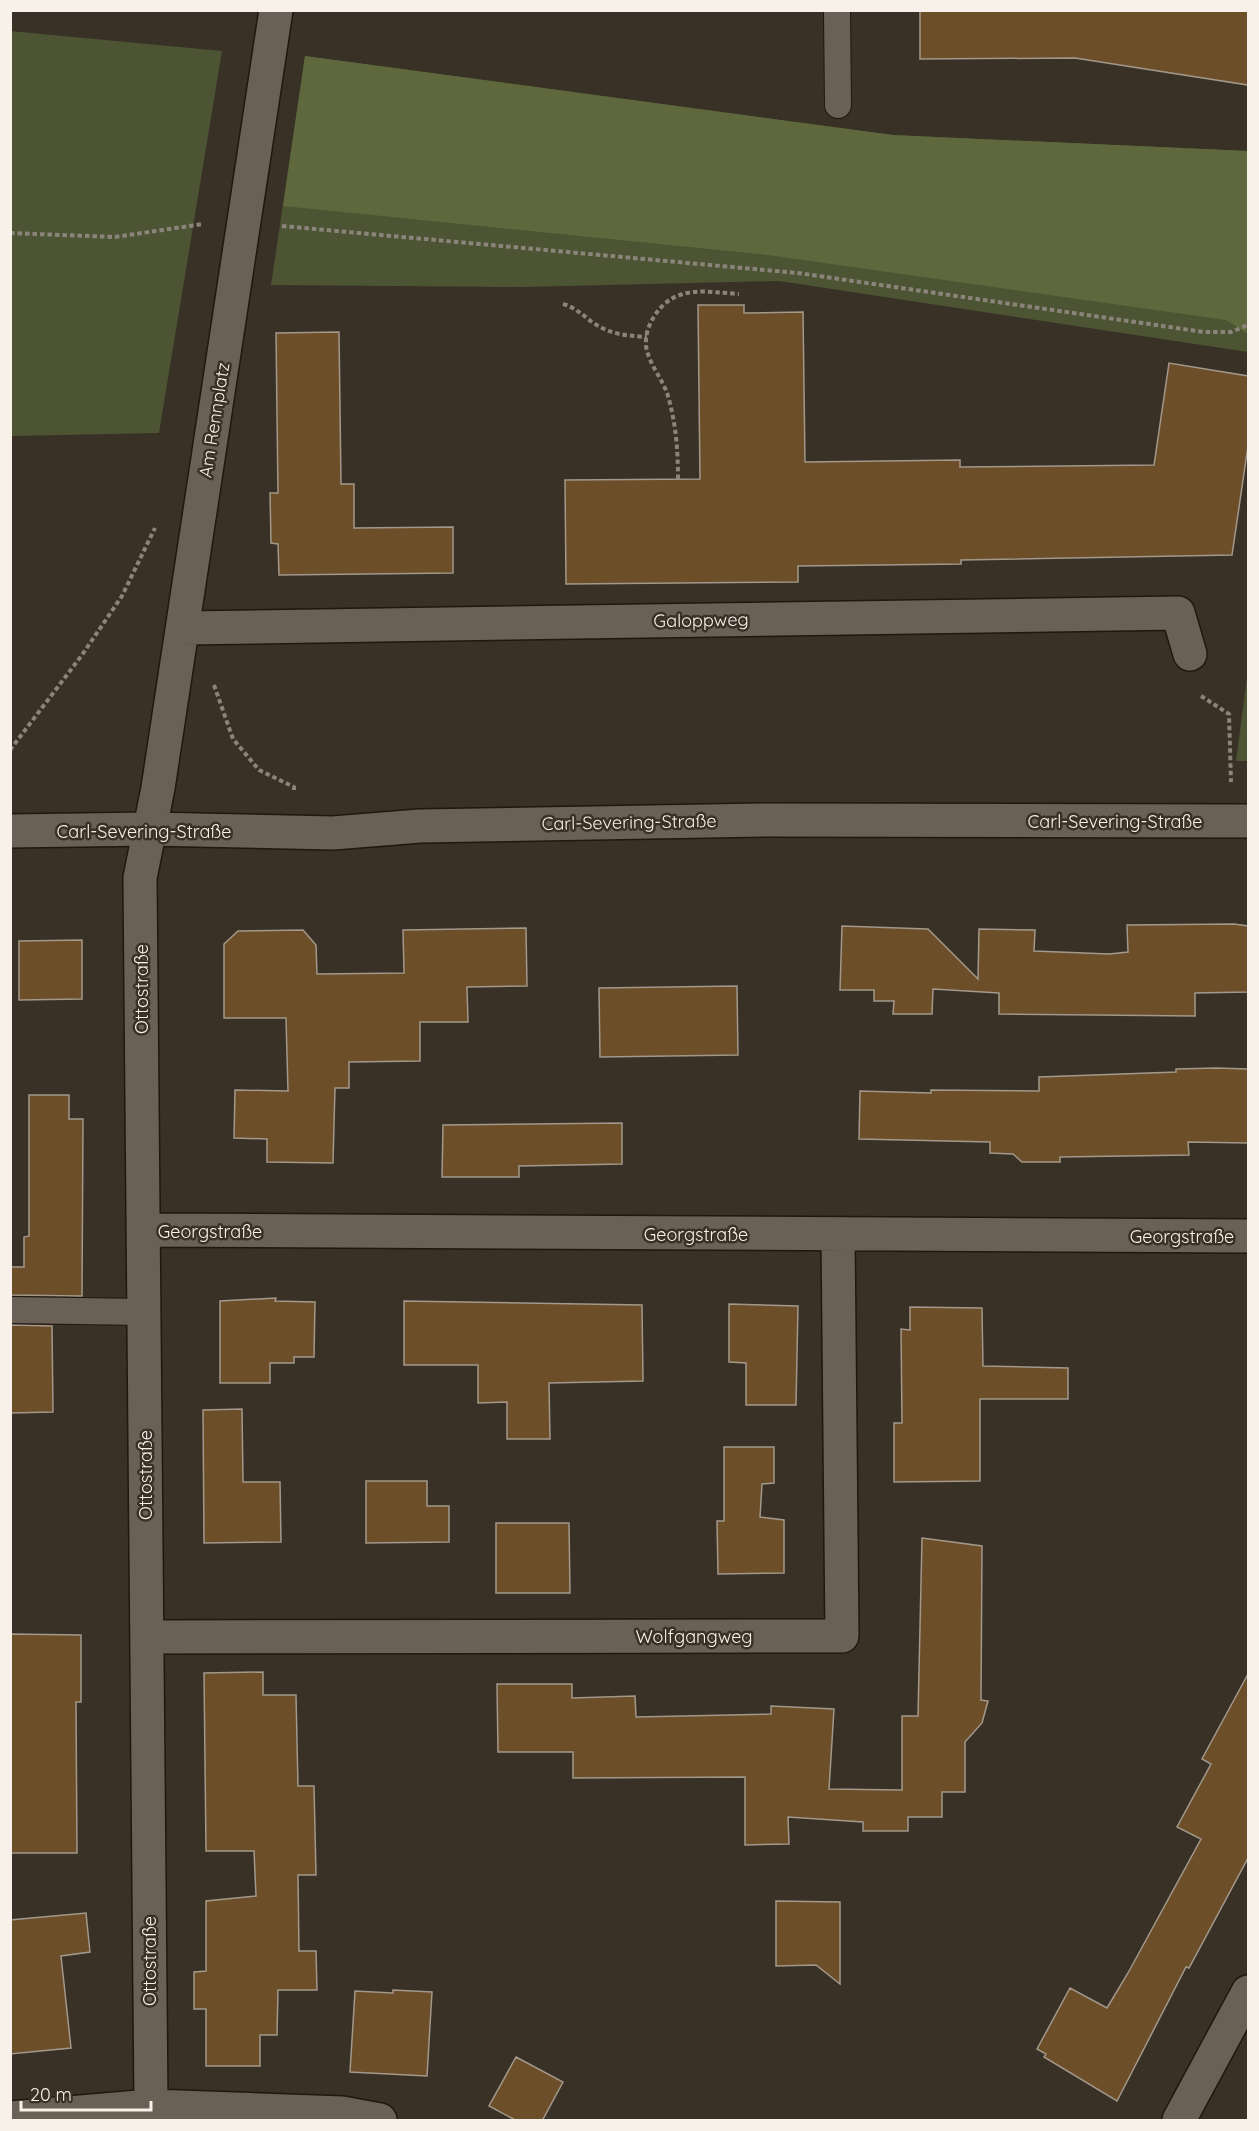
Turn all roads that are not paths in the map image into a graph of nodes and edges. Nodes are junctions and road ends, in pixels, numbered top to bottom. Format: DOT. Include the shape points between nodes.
graph roads {
  1 [pos="276,10"];
  2 [pos="837,10"];
  3 [pos="838,105"];
  4 [pos="183,628"];
  5 [pos="1190,654"];
  6 [pos="1240,821"];
  7 [pos="149,829"];
  8 [pos="10,831"];
  9 [pos="143,1230"];
  10 [pos="838,1235"];
  11 [pos="1248,1236"];
  12 [pos="10,1310"];
  13 [pos="144,1312"];
  14 [pos="147,1637"];
  15 [pos="1248,1992"];
  16 [pos="149,2114"];
  17 [pos="10,2118"];
  18 [pos="380,2121"];
  19 [pos="1179,2121"];
  1 -- 4 [label="street, Am Rennplatz"];
  2 -- 3 [label="lane"];
  4 -- 5 [label="street, Galoppweg" via="1178,613"];
  4 -- 7 [label="street, Am Rennplatz"];
  6 -- 7 [label="street, Carl-Severing-Straße" via="764,820 420,826 294,833"];
  7 -- 8 [label="street, Carl-Severing-Straße"];
  7 -- 9 [label="street, Ottostraße" via="140,878"];
  9 -- 10 [label="street, Georgstraße"];
  9 -- 13 [label="street, Ottostraße"];
  10 -- 11 [label="street, Georgstraße"];
  10 -- 14 [label="street, Wolfgangweg" via="842,1635"];
  12 -- 13 [label="lane"];
  13 -- 14 [label="street, Ottostraße"];
  14 -- 16 [label="street, Ottostraße"];
  15 -- 19 [label="street"];
  16 -- 17 [label="street"];
  16 -- 18 [label="street" via="342,2113"];
}
